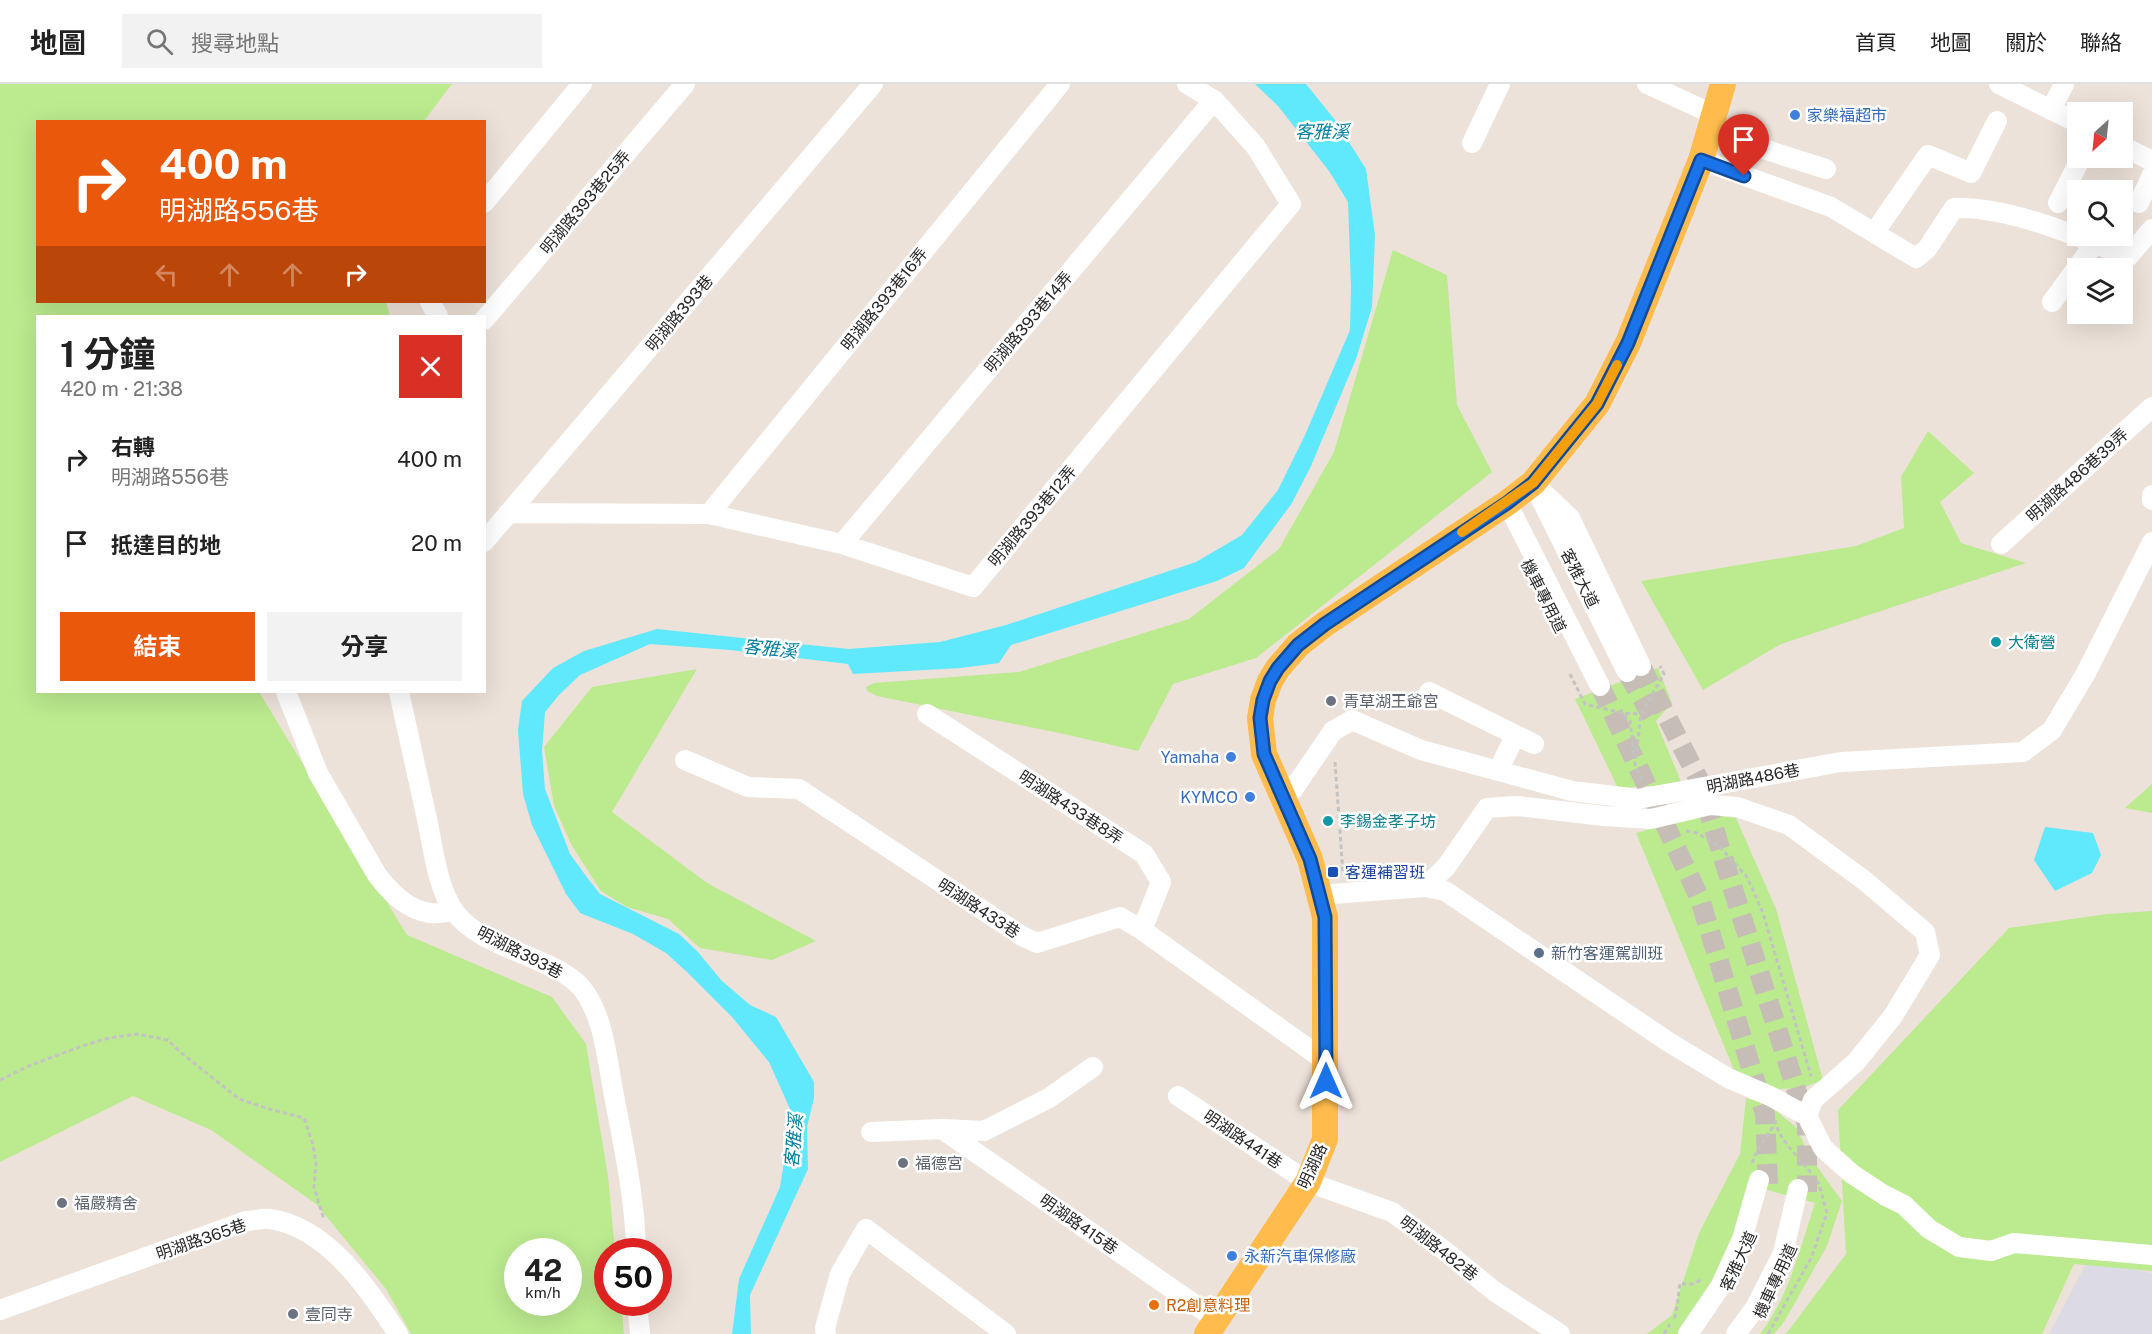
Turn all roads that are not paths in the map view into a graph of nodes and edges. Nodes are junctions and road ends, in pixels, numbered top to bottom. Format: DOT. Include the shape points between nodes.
graph roads {
  1 [pos="582,84"];
  2 [pos="685,84"];
  3 [pos="873,84"];
  4 [pos="1060,84"];
  5 [pos="1187,84"];
  6 [pos="1500,84"];
  7 [pos="1647,84"];
  8 [pos="1723,84"];
  9 [pos="1999,84"];
  10 [pos="2064,84"];
  11 [pos="1214,100"];
  12 [pos="2051,110"];
  13 [pos="2067,118"];
  14 [pos="1997,121"];
  15 [pos="1712,123"];
  16 [pos="1472,142"];
  17 [pos="2133,151"];
  18 [pos="1701,160"];
  19 [pos="2152,160"];
  20 [pos="2076,168"];
  21 [pos="1826,169"];
  22 [pos="2152,175"];
  23 [pos="486,201"];
  24 [pos="2058,203"];
  25 [pos="2139,203"];
  26 [pos="2152,230"];
  27 [pos="1874,233"];
  28 [pos="2067,234"];
  29 [pos="2093,246"];
  30 [pos="2102,246"];
  31 [pos="2052,302"];
  32 [pos="486,318"];
  33 [pos="2152,407"];
  34 [pos="1533,483"];
  35 [pos="2152,495"];
  36 [pos="2152,500"];
  37 [pos="1507,503"];
  38 [pos="508,513"];
  39 [pos="709,514"];
  40 [pos="486,540"];
  41 [pos="2152,542"];
  42 [pos="842,544"];
  43 [pos="2001,544"];
  44 [pos="1634,669"];
  45 [pos="1429,692"];
  46 [pos="1592,692"];
  47 [pos="286,693"];
  48 [pos="399,693"];
  49 [pos="927,714"];
  50 [pos="1515,736"];
  51 [pos="1534,744"];
  52 [pos="685,760"];
  53 [pos="1498,771"];
  54 [pos="1285,801"];
  55 [pos="1425,887"];
  56 [pos="1319,895"];
  57 [pos="454,911"];
  58 [pos="1142,930"];
  59 [pos="1327,1062"];
  60 [pos="1093,1067"];
  61 [pos="1178,1096"];
  62 [pos="1808,1116"];
  63 [pos="942,1129"];
  64 [pos="871,1132"];
  65 [pos="1308,1182"];
  66 [pos="636,1238"];
  67 [pos="2152,1255"];
  68 [pos="0,1310"];
  69 [pos="638,1316"];
  70 [pos="1212,1327"];
  71 [pos="398,1334"];
  72 [pos="640,1334"];
  73 [pos="826,1334"];
  74 [pos="1006,1334"];
  75 [pos="1560,1334"];
  76 [pos="1688,1334"];
  77 [pos="1697,1334"];
  78 [pos="1736,1334"];
  79 [pos="1747,1334"];
  1 -- 23 [label="street"];
  2 -- 32 [label="street, 明湖路393巷25弄"];
  3 -- 38 [label="street, 明湖路393巷"];
  4 -- 39 [label="street, 明湖路393巷16弄"];
  5 -- 11 [label="street, 明湖路393巷12弄"];
  6 -- 16 [label="street"];
  7 -- 15 [label="street" via="1678,99"];
  8 -- 15 [label="main road, 明湖路"];
  9 -- 12 [label="street"];
  10 -- 12 [label="street"];
  11 -- 42 [label="street, 明湖路393巷14弄"];
  11 -- 42 [label="street, 明湖路393巷12弄" via="1256,147 1292,204 973,587"];
  12 -- 13 [label="street"];
  14 -- 27 [label="street" via="1971,173 1928,155"];
  15 -- 18 [label="main road, 明湖路"];
  15 -- 21 [label="street"];
  17 -- 19 [label="street"];
  18 -- 27 [label="street" via="1831,207"];
  18 -- 34 [label="main road, 明湖路" via="1628,343 1597,404"];
  20 -- 24 [label="street"];
  22 -- 25 [label="street"];
  26 -- 30 [label="street" via="2128,257"];
  27 -- 28 [label="street" via="1916,258 1927,249 1954,208 1974,207"];
  29 -- 31 [label="street"];
  33 -- 43 [label="street, 明湖路486巷39弄"];
  34 -- 37 [label="main road, 明湖路"];
  34 -- 44 [label="street, 客雅大道"];
  35 -- 36 [label="street"];
  37 -- 46 [label="street, 客雅大道"];
  37 -- 54 [label="main road, 明湖路" via="1325,624 1298,645 1278,668 1263,700 1261,729 1264,754"];
  38 -- 39 [label="street, 明湖路393巷12弄"];
  38 -- 40 [label="street, 明湖路393巷"];
  39 -- 42 [label="street, 明湖路393巷12弄"];
  41 -- 53 [label="street, 明湖路486巷" via="2086,673 2052,729 2023,752 1840,762 1638,799 1572,791"];
  45 -- 50 [label="street"];
  47 -- 57 [label="street" via="318,773 377,875 408,905 432,914"];
  48 -- 57 [label="street, 明湖路393巷" via="438,870"];
  49 -- 58 [label="street, 明湖路433巷8弄" via="1144,854 1161,882"];
  50 -- 51 [label="street"];
  50 -- 53 [label="street"];
  52 -- 58 [label="street, 明湖路433巷" via="748,787 799,789 1037,943 1120,917"];
  53 -- 54 [label="street, 明湖路486巷" via="1420,750 1352,720 1333,731"];
  54 -- 56 [label="main road, 明湖路" via="1310,859"];
  55 -- 56 [label="street"];
  55 -- 62 [label="street" via="1446,891 1728,1078"];
  55 -- 62 [label="street" via="1446,867 1487,808 1518,806 1657,818 1710,806 1737,807 1789,825 1925,932 1930,955 1893,1016 1856,1062 1813,1100"];
  56 -- 59 [label="main road, 明湖路" via="1325,917"];
  57 -- 66 [label="street, 明湖路393巷" via="479,932 564,973 587,995 605,1047 624,1143"];
  58 -- 59 [label="street, 明湖路433巷"];
  59 -- 65 [label="main road, 明湖路" via="1326,1138"];
  60 -- 63 [label="street" via="1049,1098 984,1131"];
  61 -- 65 [label="street, 明湖路441巷"];
  62 -- 67 [label="street" via="1823,1148 1852,1174 1904,1204 1929,1229 1959,1247 1991,1251 2014,1243"];
  63 -- 64 [label="street"];
  63 -- 70 [label="street, 明湖路415巷"];
  65 -- 70 [label="main road, 明湖路"];
  65 -- 75 [label="street, 明湖路482巷" via="1392,1212 1494,1291"];
  68 -- 71 [label="street, 明湖路365巷" via="246,1221 268,1219 291,1224 324,1243 372,1293"];
  69 -- 72 [label="street"];
  73 -- 74 [label="street" via="840,1274 866,1229"];
  76 -- 77 [label="street, 客雅大道" via="1720,1287 1742,1239 1759,1177 1751,1238 1726,1290"];
  78 -- 79 [label="street, 機車專用道" via="1755,1308 1783,1252 1802,1191 1792,1253 1762,1315"];
}
